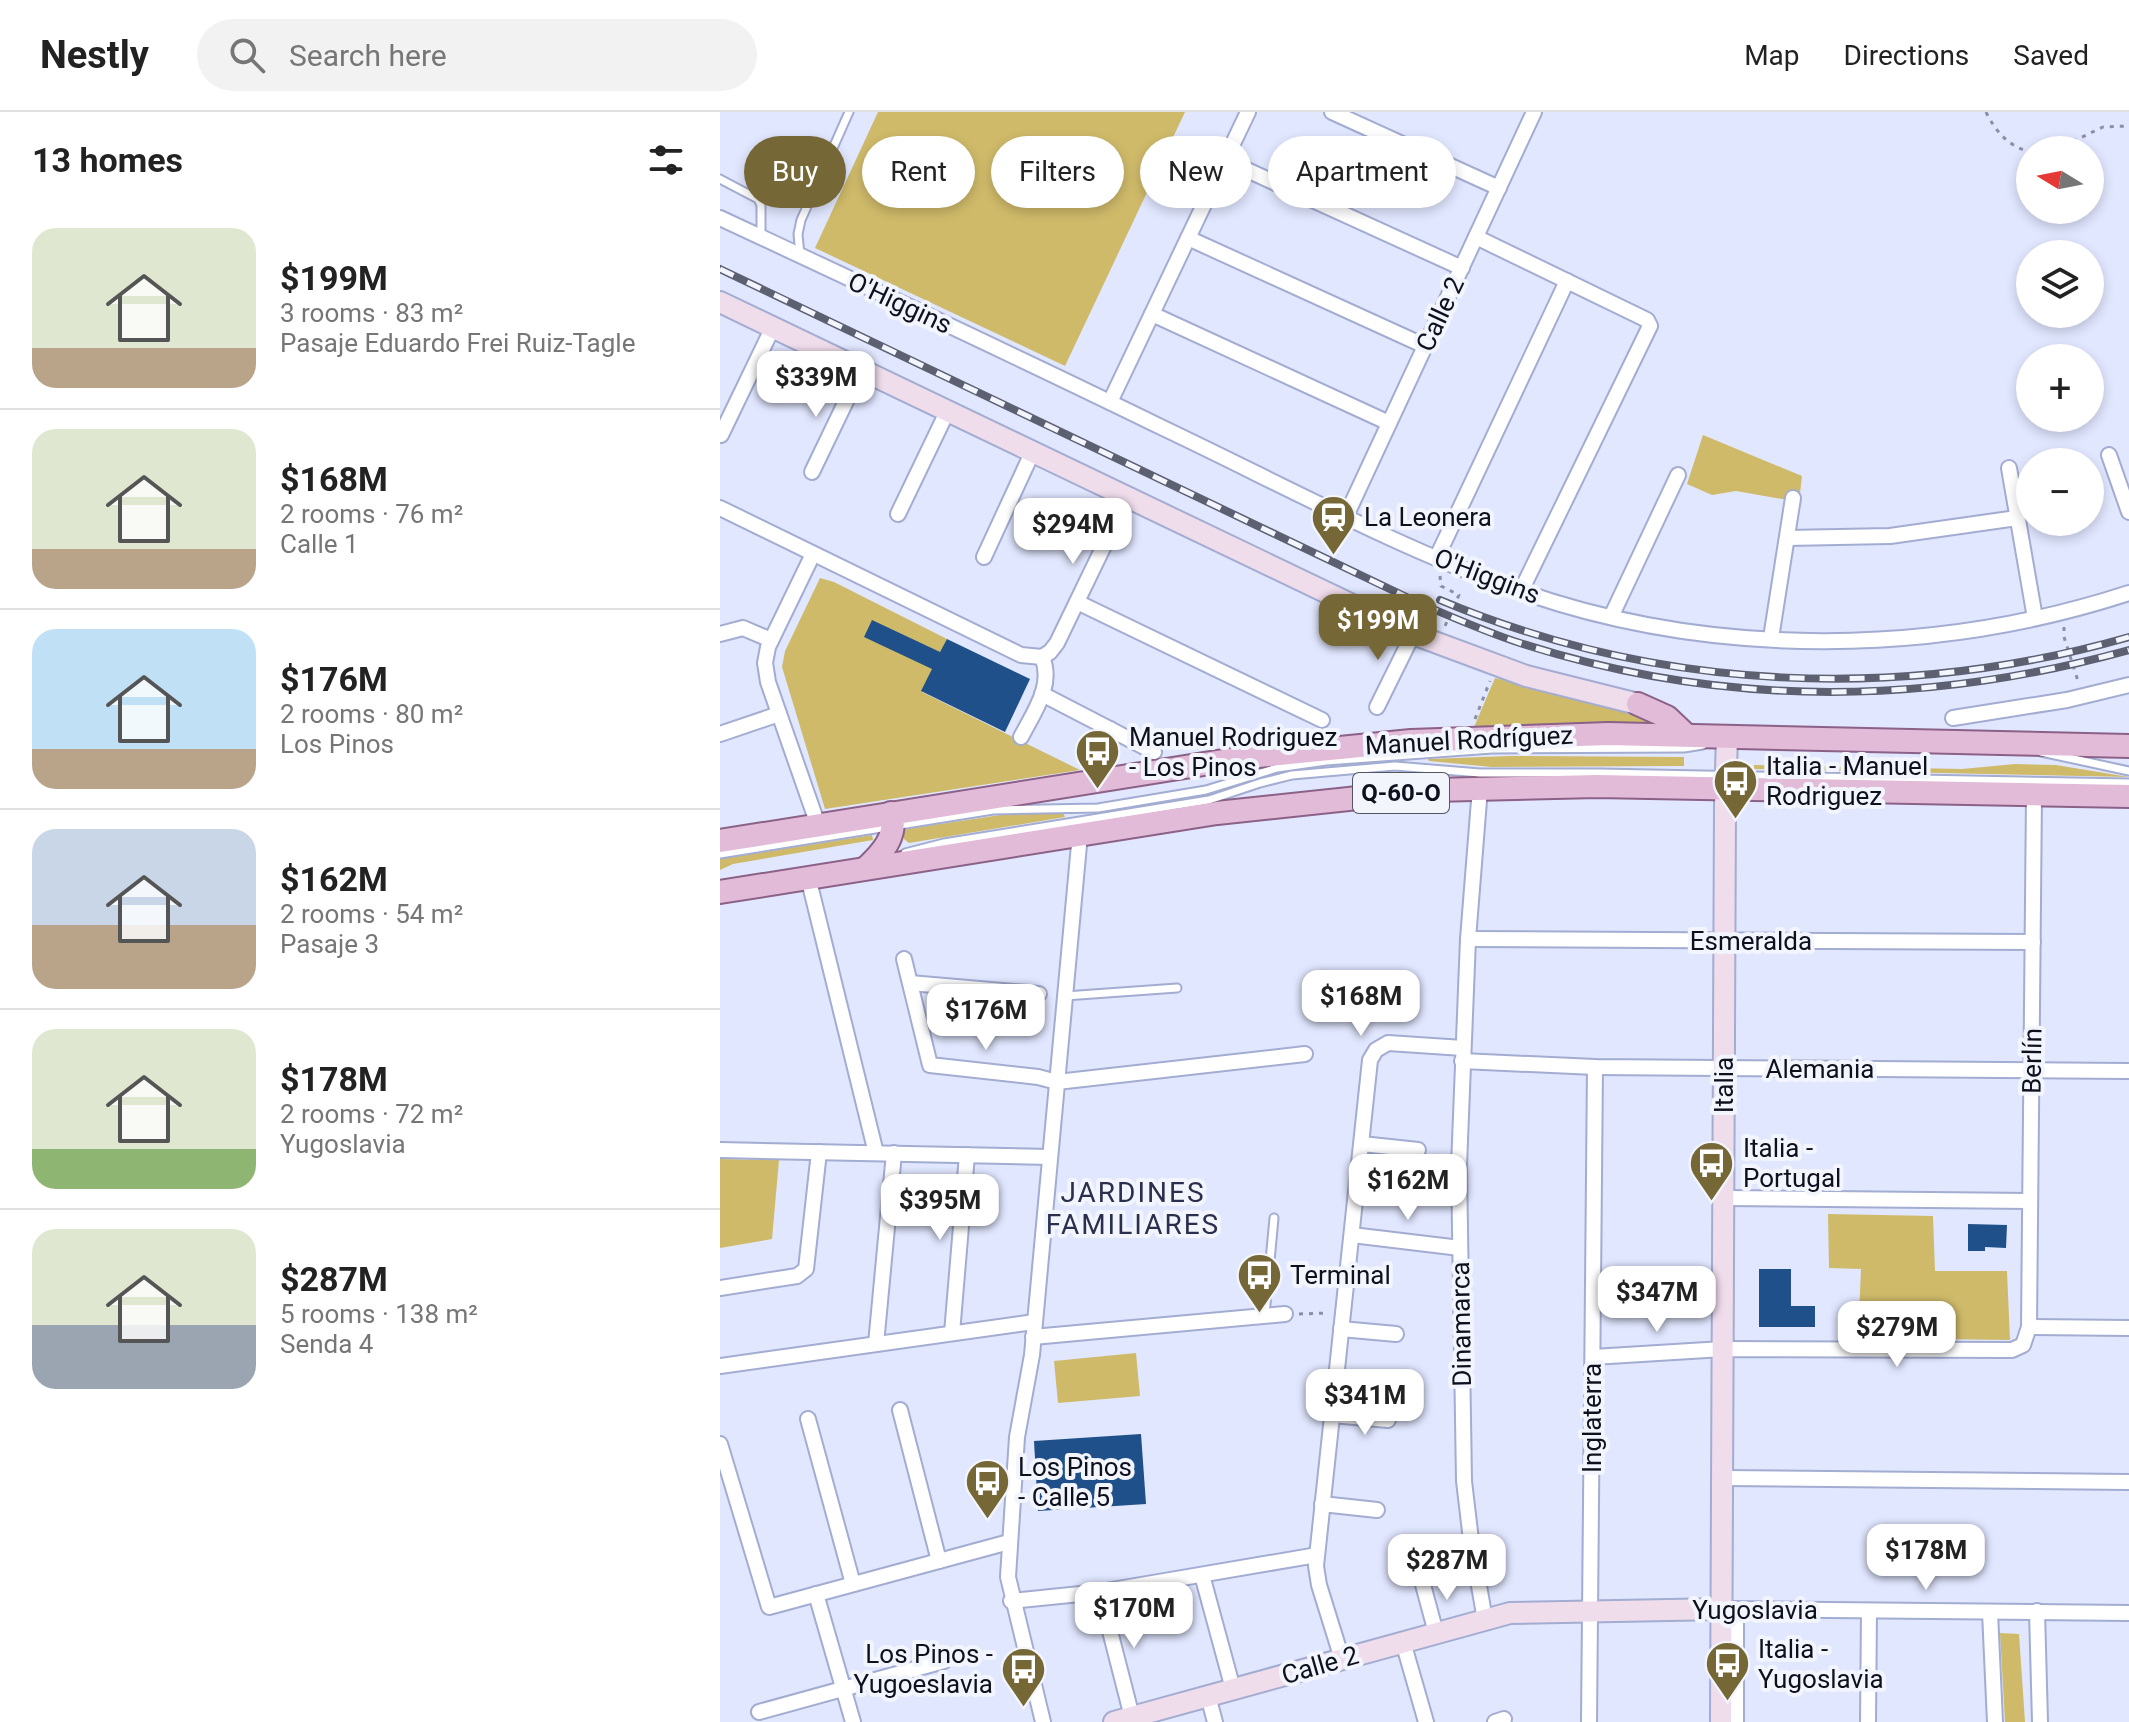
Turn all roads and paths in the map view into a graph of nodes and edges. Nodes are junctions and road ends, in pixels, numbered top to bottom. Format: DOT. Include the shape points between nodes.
graph roads {
  1 [pos="849,112"];
  2 [pos="1248,112"];
  3 [pos="1332,112"];
  4 [pos="1534,112"];
  5 [pos="1986,112"];
  6 [pos="2129,126"];
  7 [pos="1236,136"];
  8 [pos="2084,136"];
  9 [pos="2016,145"];
  10 [pos="1252,172"];
  11 [pos="720,179"];
  12 [pos="1499,188"];
  13 [pos="1202,208"];
  14 [pos="720,218"];
  15 [pos="761,237"];
  16 [pos="1476,237"];
  17 [pos="1188,238"];
  18 [pos="801,256"];
  19 [pos="1462,268"];
  20 [pos="1567,281"];
  21 [pos="720,302"];
  22 [pos="1152,314"];
  23 [pos="773,327"];
  24 [pos="1425,346"];
  25 [pos="861,370"];
  26 [pos="1110,402"];
  27 [pos="947,412"];
  28 [pos="1389,423"];
  29 [pos="721,435"];
  30 [pos="1032,453"];
  31 [pos="2109,455"];
  32 [pos="2009,468"];
  33 [pos="812,472"];
  34 [pos="1678,475"];
  35 [pos="2124,483"];
  36 [pos="1127,498"];
  37 [pos="1793,498"];
  38 [pos="720,508"];
  39 [pos="2016,512"];
  40 [pos="2129,512"];
  41 [pos="898,514"];
  42 [pos="1346,516"];
  43 [pos="2016,518"];
  44 [pos="2020,536"];
  45 [pos="1787,538"];
  46 [pos="813,554"];
  47 [pos="984,557"];
  48 [pos="1437,557"];
  49 [pos="1521,591"];
  50 [pos="2129,593"];
  51 [pos="1077,602"];
  52 [pos="2064,611"];
  53 [pos="1611,617"];
  54 [pos="2035,618"];
  55 [pos="720,634"];
  56 [pos="1413,634"];
  57 [pos="1771,638"];
  58 [pos="771,640"];
  59 [pos="1437,644"];
  60 [pos="1042,657"];
  61 [pos="1496,666"];
  62 [pos="2129,685"];
  63 [pos="1042,694"];
  64 [pos="2085,697"];
  65 [pos="1638,704"];
  66 [pos="1377,707"];
  67 [pos="779,714"];
  68 [pos="1953,718"];
  69 [pos="1322,720"];
  70 [pos="1110,729"];
  71 [pos="720,734"];
  72 [pos="1686,735"];
  73 [pos="1727,736"];
  74 [pos="1021,737"];
  75 [pos="1469,738"];
  76 [pos="2018,744"];
  77 [pos="2129,746"];
  78 [pos="1098,751"];
  79 [pos="1154,752"];
  80 [pos="2129,771"];
  81 [pos="1726,781"];
  82 [pos="2129,783"];
  83 [pos="1480,788"];
  84 [pos="2034,794"];
  85 [pos="2129,796"];
  86 [pos="893,819"];
  87 [pos="818,825"];
  88 [pos="1080,834"];
  89 [pos="720,841"];
  90 [pos="720,854"];
  91 [pos="866,868"];
  92 [pos="808,877"];
  93 [pos="720,892"];
  94 [pos="1468,939"];
  95 [pos="1724,940"];
  96 [pos="2033,942"];
  97 [pos="904,959"];
  98 [pos="910,983"];
  99 [pos="1177,988"];
  100 [pos="1039,994"];
  101 [pos="1065,996"];
  102 [pos="1305,1054"];
  103 [pos="1462,1054"];
  104 [pos="1595,1067"];
  105 [pos="1724,1068"];
  106 [pos="2032,1070"];
  107 [pos="2129,1071"];
  108 [pos="1057,1082"];
  109 [pos="1362,1144"];
  110 [pos="720,1150"];
  111 [pos="1418,1150"];
  112 [pos="819,1152"];
  113 [pos="876,1153"];
  114 [pos="894,1153"];
  115 [pos="967,1155"];
  116 [pos="1050,1157"];
  117 [pos="1724,1198"];
  118 [pos="2030,1201"];
  119 [pos="1274,1218"];
  120 [pos="1352,1235"];
  121 [pos="1460,1248"];
  122 [pos="720,1288"];
  123 [pos="1343,1312"];
  124 [pos="1285,1314"];
  125 [pos="1265,1315"];
  126 [pos="1034,1322"];
  127 [pos="2029,1327"];
  128 [pos="2129,1328"];
  129 [pos="1341,1329"];
  130 [pos="952,1333"];
  131 [pos="1396,1334"];
  132 [pos="1033,1337"];
  133 [pos="876,1344"];
  134 [pos="1723,1349"];
  135 [pos="1593,1357"];
  136 [pos="720,1366"];
  137 [pos="900,1410"];
  138 [pos="1332,1415"];
  139 [pos="808,1419"];
  140 [pos="1388,1420"];
  141 [pos="720,1444"];
  142 [pos="1723,1478"];
  143 [pos="2129,1482"];
  144 [pos="1322,1504"];
  145 [pos="1377,1510"];
  146 [pos="1009,1542"];
  147 [pos="1317,1555"];
  148 [pos="939,1561"];
  149 [pos="1202,1575"];
  150 [pos="1422,1581"];
  151 [pos="853,1584"];
  152 [pos="1100,1592"];
  153 [pos="816,1594"];
  154 [pos="1011,1601"];
  155 [pos="1729,1609"];
  156 [pos="1591,1610"];
  157 [pos="1526,1611"];
  158 [pos="1869,1611"];
  159 [pos="2037,1611"];
  160 [pos="1990,1612"];
  161 [pos="2129,1613"];
  162 [pos="1485,1620"];
  163 [pos="1436,1633"];
  164 [pos="1403,1642"];
  165 [pos="1342,1659"];
  166 [pos="944,1661"];
  167 [pos="843,1689"];
  168 [pos="1233,1689"];
  169 [pos="1208,1696"];
  170 [pos="759,1712"];
  171 [pos="1123,1720"];
  172 [pos="853,1722"];
  173 [pos="1043,1722"];
  174 [pos="1215,1722"];
  175 [pos="1426,1722"];
  176 [pos="1589,1722"];
  177 [pos="1721,1722"];
  178 [pos="1736,1722"];
  179 [pos="1868,1722"];
  180 [pos="1995,1722"];
  181 [pos="2040,1722"];
  1 -- 18 [label="lane" via="801,220"];
  2 -- 7 [label="street"];
  3 -- 12 [label="street"];
  4 -- 12 [label="street, Calle 2"];
  5 -- 9 [label="path" via="1999,133"];
  6 -- 8 [label="path" via="2103,127"];
  10 -- 19 [label="street"];
  11 -- 15 [label="lane" via="758,199"];
  12 -- 16 [label="street, Calle 2"];
  13 -- 17 [label="street"];
  14 -- 15 [label="street, O'Higgins"];
  15 -- 18 [label="street, O'Higgins"];
  16 -- 19 [label="street, Calle 2"];
  16 -- 20 [label="street"];
  17 -- 22 [label="street"];
  17 -- 24 [label="street"];
  18 -- 26 [label="street, O'Higgins"];
  19 -- 24 [label="street, Calle 2"];
  20 -- 48 [label="street"];
  20 -- 49 [label="street" via="1650,323"];
  21 -- 23 [label="street"];
  22 -- 26 [label="street"];
  22 -- 28 [label="street"];
  23 -- 25 [label="street"];
  23 -- 29 [label="street"];
  24 -- 28 [label="street, Calle 2"];
  25 -- 27 [label="street"];
  25 -- 33 [label="street"];
  26 -- 42 [label="street, O'Higgins"];
  27 -- 30 [label="street"];
  27 -- 41 [label="street"];
  28 -- 42 [label="street, Calle 2"];
  30 -- 36 [label="street"];
  30 -- 47 [label="street"];
  31 -- 35 [label="street"];
  32 -- 39 [label="street"];
  34 -- 53 [label="street"];
  35 -- 40 [label="street"];
  36 -- 51 [label="street"];
  36 -- 56 [label="street"];
  37 -- 45 [label="street"];
  38 -- 46 [label="street"];
  42 -- 48 [label="street, O'Higgins"];
  43 -- 45 [label="street" via="1890,536"];
  44 -- 54 [label="street"];
  45 -- 57 [label="street"];
  46 -- 58 [label="street"];
  46 -- 60 [label="street" via="1021,655"];
  48 -- 49 [label="street, O'Higgins"];
  48 -- 59 [label="path" via="1441,586 1459,595"];
  49 -- 53 [label="street, O'Higgins"];
  50 -- 52 [label="street, O'Higgins"];
  51 -- 60 [label="street" via="1054,648"];
  51 -- 69 [label="street"];
  52 -- 54 [label="street, O'Higgins"];
  52 -- 64 [label="path" via="2064,637"];
  53 -- 57 [label="street, O'Higgins" via="1696,633"];
  54 -- 57 [label="street, O'Higgins" via="1904,637"];
  55 -- 58 [label="street" via="743,628"];
  56 -- 59 [label="street"];
  56 -- 66 [label="street"];
  58 -- 67 [label="street" via="766,673"];
  59 -- 61 [label="street"];
  60 -- 63 [label="street"];
  61 -- 65 [label="street"];
  61 -- 75 [label="path"];
  62 -- 64 [label="street"];
  63 -- 70 [label="street"];
  63 -- 74 [label="street"];
  64 -- 68 [label="street"];
  65 -- 72 [label="main road" via="1667,717"];
  67 -- 71 [label="street"];
  67 -- 87 [label="street"];
  70 -- 78 [label="street"];
  70 -- 79 [label="street"];
  72 -- 73 [label="main road, Manuel Rodríguez / Q-60-O"];
  72 -- 75 [label="main road, Manuel Rodríguez / Q-60-O"];
  73 -- 76 [label="main road, Manuel Rodríguez / Q-60-O"];
  73 -- 81 [label="street, Italia"];
  73 -- 86 [label="lane" via="1684,748 1492,749 1326,761 1277,768 1193,793 1098,808 1012,808"];
  75 -- 86 [label="main road, Manuel Rodríguez / Q-60-O" via="1248,757"];
  76 -- 77 [label="main road, Manuel Rodríguez / Q-60-O"];
  76 -- 80 [label="lane"];
  81 -- 82 [label="lane"];
  81 -- 83 [label="main road, Manuel Rodríguez / Q-60-O"];
  81 -- 84 [label="main road, Manuel Rodríguez / Q-60-O"];
  81 -- 91 [label="lane" via="1480,773 1406,765 1313,773 1201,801 926,847"];
  81 -- 95 [label="street, Italia"];
  83 -- 88 [label="main road, Manuel Rodríguez / Q-60-O" via="1264,806"];
  83 -- 94 [label="street, Dinamarca"];
  84 -- 85 [label="main road, Manuel Rodríguez / Q-60-O"];
  84 -- 96 [label="street, Berlín"];
  86 -- 87 [label="main road, Manuel Rodríguez / Q-60-O"];
  86 -- 90 [label="lane"];
  86 -- 91 [label="main road" via="887,845"];
  87 -- 89 [label="main road, Manuel Rodríguez / Q-60-O"];
  88 -- 91 [label="main road, Manuel Rodríguez / Q-60-O"];
  88 -- 101 [label="street"];
  91 -- 92 [label="main road, Manuel Rodríguez / Q-60-O"];
  92 -- 93 [label="main road, Manuel Rodríguez / Q-60-O"];
  92 -- 113 [label="street"];
  94 -- 95 [label="street, Esmeralda"];
  94 -- 103 [label="street, Dinamarca"];
  95 -- 96 [label="street, Esmeralda"];
  95 -- 105 [label="street, Italia"];
  96 -- 106 [label="street, Berlín"];
  97 -- 98 [label="street"];
  98 -- 100 [label="street"];
  98 -- 108 [label="street" via="930,1065"];
  99 -- 101 [label="lane"];
  101 -- 108 [label="street"];
  102 -- 108 [label="street"];
  103 -- 104 [label="street, Alemania"];
  103 -- 109 [label="street, Alemania" via="1388,1043 1376,1050 1369,1066"];
  103 -- 121 [label="street, Dinamarca"];
  104 -- 105 [label="street, Alemania"];
  104 -- 135 [label="street, Inglaterra"];
  105 -- 106 [label="street, Alemania"];
  105 -- 117 [label="street, Italia"];
  106 -- 107 [label="street, Alemania"];
  106 -- 118 [label="street, Berlín"];
  108 -- 116 [label="street"];
  109 -- 111 [label="street"];
  109 -- 120 [label="street"];
  110 -- 112 [label="street"];
  112 -- 113 [label="street"];
  112 -- 122 [label="street" via="806,1269 797,1276"];
  113 -- 114 [label="street"];
  114 -- 115 [label="street"];
  114 -- 133 [label="street"];
  115 -- 116 [label="street"];
  115 -- 130 [label="street"];
  116 -- 126 [label="street"];
  117 -- 118 [label="street"];
  117 -- 134 [label="street, Italia"];
  118 -- 127 [label="street, Berlín"];
  119 -- 125 [label="lane"];
  120 -- 121 [label="street"];
  120 -- 123 [label="street"];
  121 -- 162 [label="street, Dinamarca" via="1464,1481"];
  123 -- 124 [label="path"];
  123 -- 129 [label="street"];
  124 -- 125 [label="street"];
  125 -- 132 [label="street"];
  126 -- 130 [label="street"];
  126 -- 132 [label="street"];
  127 -- 128 [label="street"];
  127 -- 134 [label="street" via="2023,1345 2012,1350"];
  129 -- 131 [label="street"];
  129 -- 138 [label="street"];
  130 -- 133 [label="street"];
  132 -- 146 [label="street" via="1017,1437"];
  133 -- 136 [label="street"];
  134 -- 135 [label="street"];
  134 -- 142 [label="street, Italia"];
  135 -- 156 [label="street, Inglaterra"];
  137 -- 148 [label="street"];
  138 -- 140 [label="street"];
  138 -- 144 [label="street"];
  139 -- 151 [label="street"];
  141 -- 153 [label="street" via="769,1607"];
  142 -- 143 [label="street"];
  142 -- 155 [label="street, Italia"];
  144 -- 145 [label="street"];
  144 -- 147 [label="street"];
  146 -- 148 [label="street"];
  146 -- 154 [label="street"];
  147 -- 149 [label="street"];
  147 -- 165 [label="street" via="1319,1585"];
  148 -- 151 [label="street"];
  149 -- 152 [label="street"];
  149 -- 168 [label="street"];
  150 -- 163 [label="street"];
  151 -- 153 [label="street"];
  152 -- 154 [label="street"];
  152 -- 171 [label="street"];
  153 -- 167 [label="street"];
  154 -- 173 [label="street"];
  155 -- 156 [label="street, Yugoslavia"];
  155 -- 158 [label="street, Yugoslavia"];
  155 -- 177 [label="street, Italia"];
  155 -- 178 [label="street, Italia"];
  156 -- 157 [label="street, Yugoslavia"];
  156 -- 176 [label="street, Inglaterra"];
  157 -- 162 [label="street, Calle 2"];
  158 -- 160 [label="street, Yugoslavia"];
  158 -- 179 [label="street"];
  159 -- 160 [label="street, Yugoslavia"];
  159 -- 161 [label="street, Yugoslavia"];
  159 -- 181 [label="street"];
  160 -- 180 [label="street"];
  162 -- 163 [label="street, Calle 2"];
  163 -- 164 [label="street, Calle 2"];
  164 -- 165 [label="street, Calle 2"];
  164 -- 175 [label="street"];
  165 -- 168 [label="street, Calle 2"];
  166 -- 167 [label="street"];
  167 -- 170 [label="street"];
  167 -- 172 [label="street"];
  168 -- 169 [label="street, Calle 2"];
  169 -- 171 [label="street, Calle 2"];
  169 -- 174 [label="street"];
}
